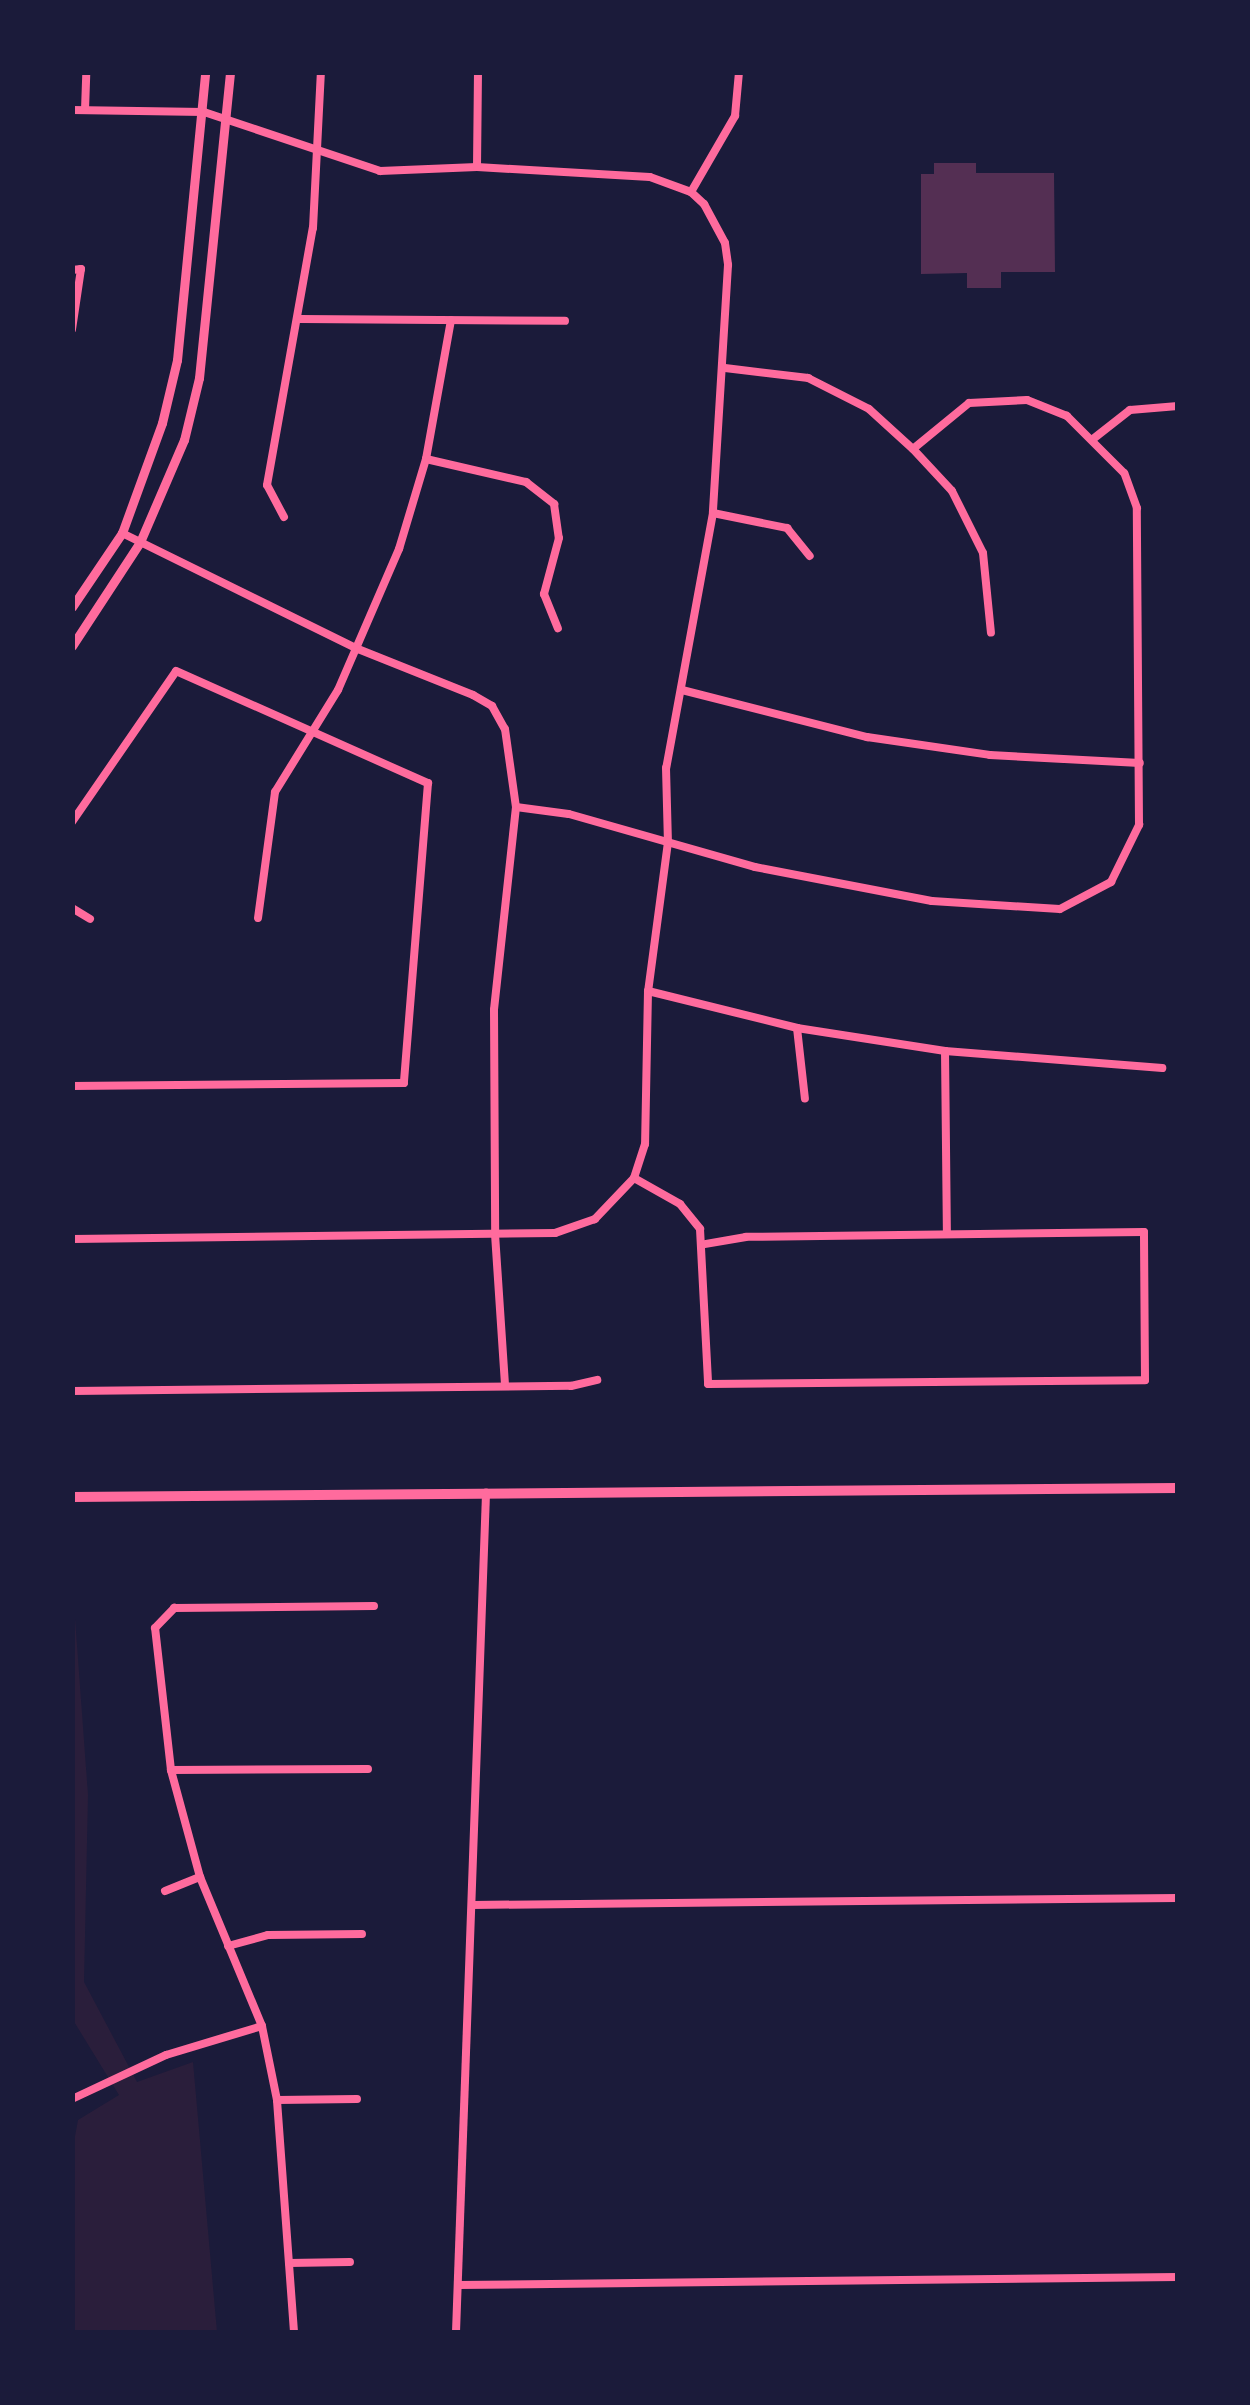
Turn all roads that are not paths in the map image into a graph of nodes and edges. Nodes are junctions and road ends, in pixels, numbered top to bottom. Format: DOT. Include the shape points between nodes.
graph roads {
  1 [pos="86,72"];
  2 [pos="205,72"];
  3 [pos="230,72"];
  4 [pos="321,72"];
  5 [pos="478,72"];
  6 [pos="739,72"];
  7 [pos="72,110"];
  8 [pos="85,110"];
  9 [pos="204,112"];
  10 [pos="229,119"];
  11 [pos="319,153"];
  12 [pos="477,167"];
  13 [pos="691,192"];
  14 [pos="76,269"];
  15 [pos="300,319"];
  16 [pos="451,320"];
  17 [pos="565,321"];
  18 [pos="72,329"];
  19 [pos="726,368"];
  20 [pos="1178,406"];
  21 [pos="1093,440"];
  22 [pos="913,450"];
  23 [pos="426,459"];
  24 [pos="713,512"];
  25 [pos="284,517"];
  26 [pos="122,532"];
  27 [pos="140,542"];
  28 [pos="810,556"];
  29 [pos="72,607"];
  30 [pos="558,628"];
  31 [pos="991,633"];
  32 [pos="72,646"];
  33 [pos="358,648"];
  34 [pos="682,690"];
  35 [pos="310,732"];
  36 [pos="1140,763"];
  37 [pos="72,801"];
  38 [pos="516,807"];
  39 [pos="82,808"];
  40 [pos="72,822"];
  41 [pos="668,842"];
  42 [pos="72,908"];
  43 [pos="258,918"];
  44 [pos="90,919"];
  45 [pos="648,991"];
  46 [pos="796,1028"];
  47 [pos="945,1051"];
  48 [pos="1162,1068"];
  49 [pos="72,1086"];
  50 [pos="804,1100"];
  51 [pos="634,1178"];
  52 [pos="496,1234"];
  53 [pos="947,1234"];
  54 [pos="72,1240"];
  55 [pos="705,1244"];
  56 [pos="598,1380"];
  57 [pos="505,1386"];
  58 [pos="72,1390"];
  59 [pos="1178,1488"];
  60 [pos="486,1493"];
  61 [pos="72,1497"];
  62 [pos="374,1606"];
  63 [pos="368,1769"];
  64 [pos="170,1770"];
  65 [pos="200,1877"];
  66 [pos="165,1891"];
  67 [pos="1178,1898"];
  68 [pos="472,1905"];
  69 [pos="362,1934"];
  70 [pos="228,1946"];
  71 [pos="262,2026"];
  72 [pos="358,2099"];
  73 [pos="72,2100"];
  74 [pos="277,2100"];
  75 [pos="350,2262"];
  76 [pos="289,2264"];
  77 [pos="1178,2276"];
  78 [pos="458,2285"];
  79 [pos="294,2332"];
  80 [pos="456,2332"];
  1 -- 8 [label="street"];
  2 -- 9 [label="street"];
  3 -- 10 [label="street"];
  4 -- 11 [label="street"];
  5 -- 12 [label="street"];
  6 -- 13 [label="street" via="736,116"];
  7 -- 8 [label="street"];
  8 -- 9 [label="street"];
  9 -- 10 [label="street"];
  9 -- 26 [label="street" via="176,360 144,482"];
  10 -- 11 [label="street"];
  10 -- 27 [label="street" via="198,378 184,440"];
  11 -- 12 [label="street" via="380,171"];
  11 -- 15 [label="street"];
  12 -- 13 [label="street" via="650,177"];
  13 -- 19 [label="street" via="725,242"];
  14 -- 18 [label="street"];
  15 -- 16 [label="street"];
  15 -- 25 [label="street" via="267,485"];
  16 -- 17 [label="street"];
  16 -- 23 [label="street"];
  19 -- 22 [label="street" via="808,378 869,409"];
  19 -- 24 [label="street"];
  20 -- 21 [label="street" via="1130,410"];
  21 -- 22 [label="street" via="1048,405 988,400 952,412"];
  21 -- 36 [label="street" via="1124,473 1137,508"];
  22 -- 31 [label="street" via="965,510 988,575"];
  23 -- 30 [label="street" via="526,482 554,504 559,538 544,594"];
  23 -- 33 [label="street" via="400,549"];
  24 -- 28 [label="street" via="786,528"];
  24 -- 34 [label="street"];
  26 -- 27 [label="street"];
  26 -- 29 [label="street"];
  27 -- 32 [label="street"];
  27 -- 33 [label="street"];
  33 -- 35 [label="street"];
  33 -- 38 [label="street" via="492,706 504,728"];
  34 -- 36 [label="street" via="867,737 990,755"];
  34 -- 41 [label="street" via="666,768"];
  35 -- 39 [label="street" via="176,672"];
  35 -- 43 [label="street" via="275,792"];
  35 -- 49 [label="street" via="428,783 404,1083"];
  36 -- 41 [label="street" via="1139,824 1110,882 1060,910 1028,912 843,886"];
  37 -- 39 [label="street"];
  38 -- 41 [label="street"];
  38 -- 52 [label="street" via="494,1010"];
  39 -- 40 [label="street"];
  41 -- 45 [label="street"];
  42 -- 44 [label="street"];
  45 -- 46 [label="street"];
  45 -- 51 [label="street" via="645,1144"];
  46 -- 47 [label="street"];
  46 -- 50 [label="street"];
  47 -- 48 [label="street"];
  47 -- 53 [label="street"];
  51 -- 52 [label="street" via="595,1219 555,1233"];
  51 -- 55 [label="street" via="680,1204"];
  52 -- 54 [label="street"];
  52 -- 57 [label="street"];
  53 -- 55 [label="street" via="746,1236"];
  53 -- 55 [label="street" via="1144,1232 1145,1380 708,1384"];
  56 -- 57 [label="street"];
  57 -- 58 [label="street"];
  59 -- 60 [label="main road"];
  60 -- 61 [label="main road"];
  60 -- 68 [label="street"];
  62 -- 64 [label="street" via="174,1608 162,1616 154,1647"];
  63 -- 64 [label="street"];
  64 -- 65 [label="street"];
  65 -- 66 [label="street"];
  65 -- 70 [label="street"];
  67 -- 68 [label="street"];
  68 -- 78 [label="street"];
  69 -- 70 [label="street" via="268,1935"];
  70 -- 71 [label="street"];
  71 -- 73 [label="street" via="166,2055"];
  71 -- 74 [label="street"];
  72 -- 74 [label="street"];
  74 -- 76 [label="street"];
  75 -- 76 [label="street"];
  76 -- 79 [label="street"];
  77 -- 78 [label="street"];
  78 -- 80 [label="street"];
}
